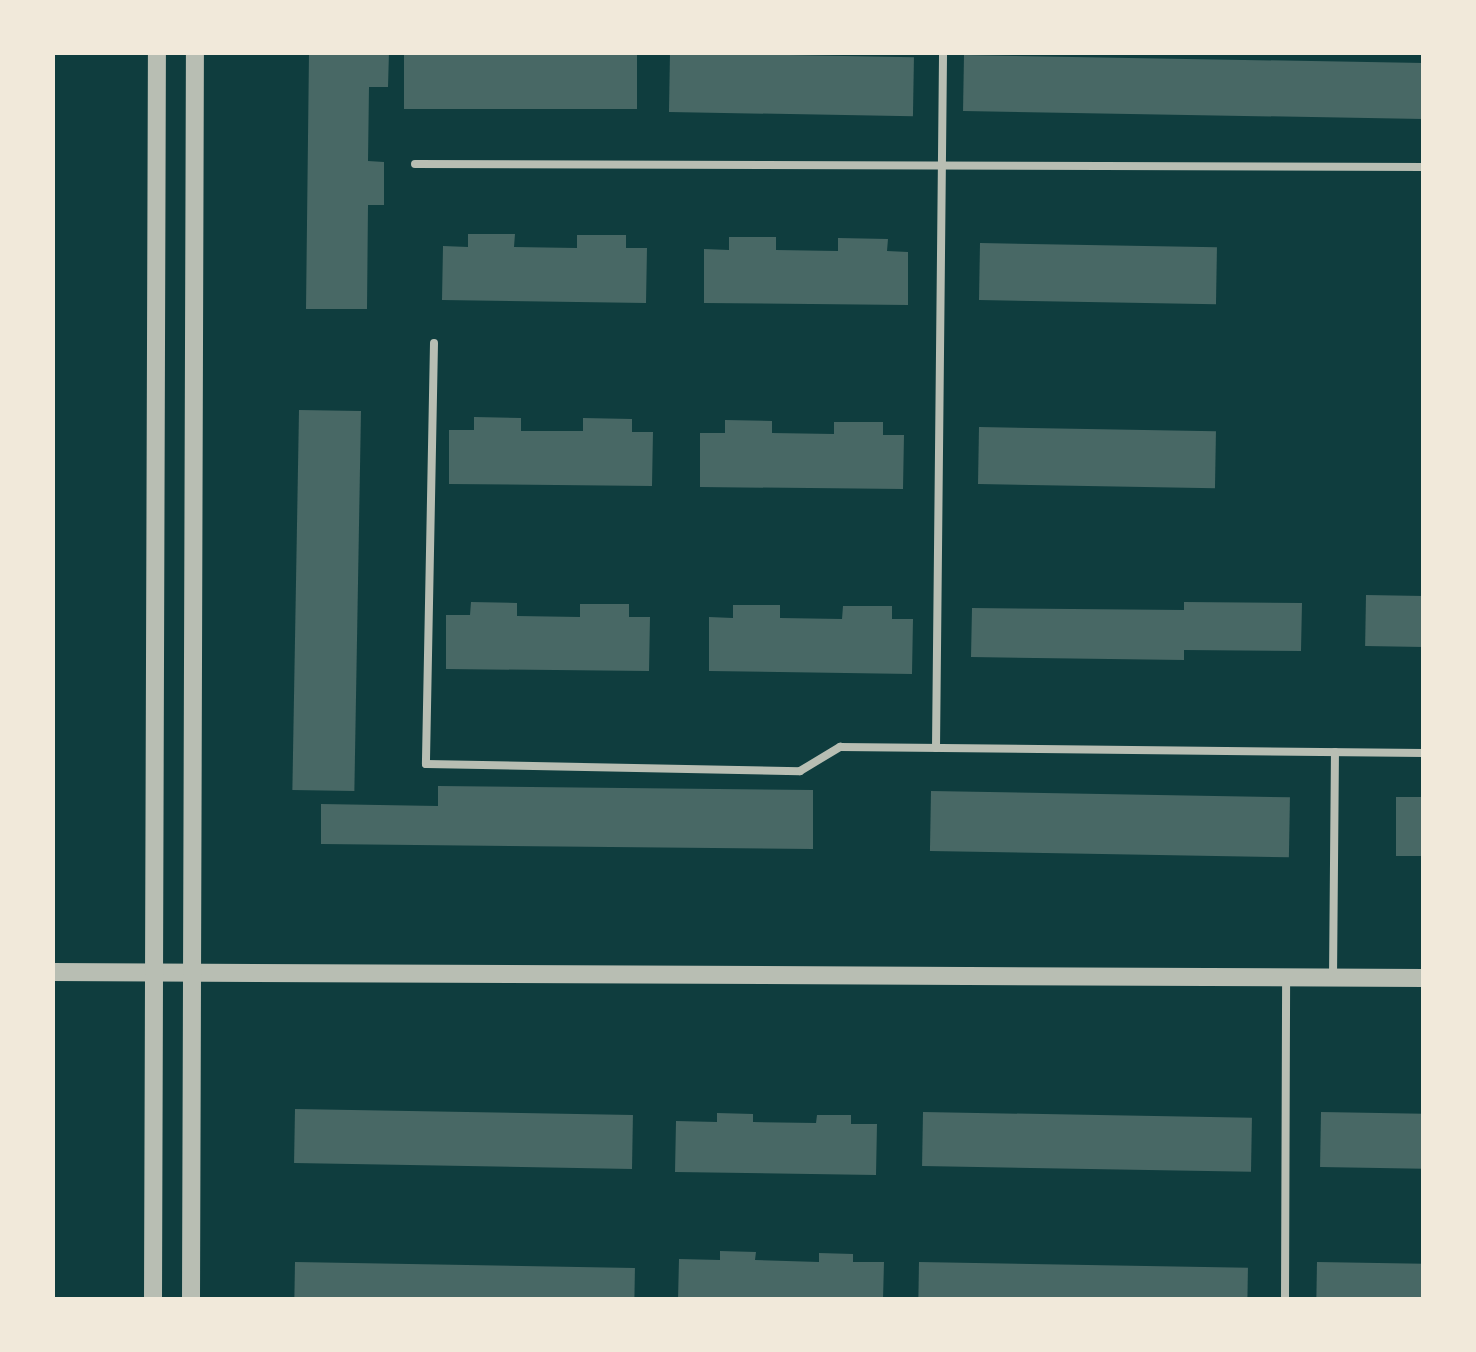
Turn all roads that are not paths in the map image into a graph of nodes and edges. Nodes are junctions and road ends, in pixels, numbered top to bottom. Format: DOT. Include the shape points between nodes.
graph roads {
  1 [pos="157,52"];
  2 [pos="195,52"];
  3 [pos="944,53"];
  4 [pos="415,164"];
  5 [pos="942,166"];
  6 [pos="1424,167"];
  7 [pos="434,342"];
  8 [pos="936,748"];
  9 [pos="1336,752"];
  10 [pos="1424,753"];
  11 [pos="52,972"];
  12 [pos="154,972"];
  13 [pos="192,972"];
  14 [pos="1286,978"];
  15 [pos="1333,978"];
  16 [pos="1424,978"];
  17 [pos="153,1300"];
  18 [pos="191,1300"];
  19 [pos="1285,1300"];
  1 -- 12 [label="street"];
  2 -- 13 [label="street"];
  3 -- 5 [label="lane"];
  4 -- 5 [label="lane"];
  5 -- 6 [label="lane"];
  5 -- 8 [label="lane"];
  7 -- 8 [label="lane" via="426,764 800,771 840,747"];
  8 -- 9 [label="lane"];
  9 -- 10 [label="lane"];
  9 -- 15 [label="lane"];
  11 -- 12 [label="street"];
  12 -- 13 [label="street"];
  12 -- 17 [label="street"];
  13 -- 14 [label="street"];
  13 -- 18 [label="street"];
  14 -- 15 [label="street"];
  14 -- 19 [label="lane"];
  15 -- 16 [label="street"];
}
